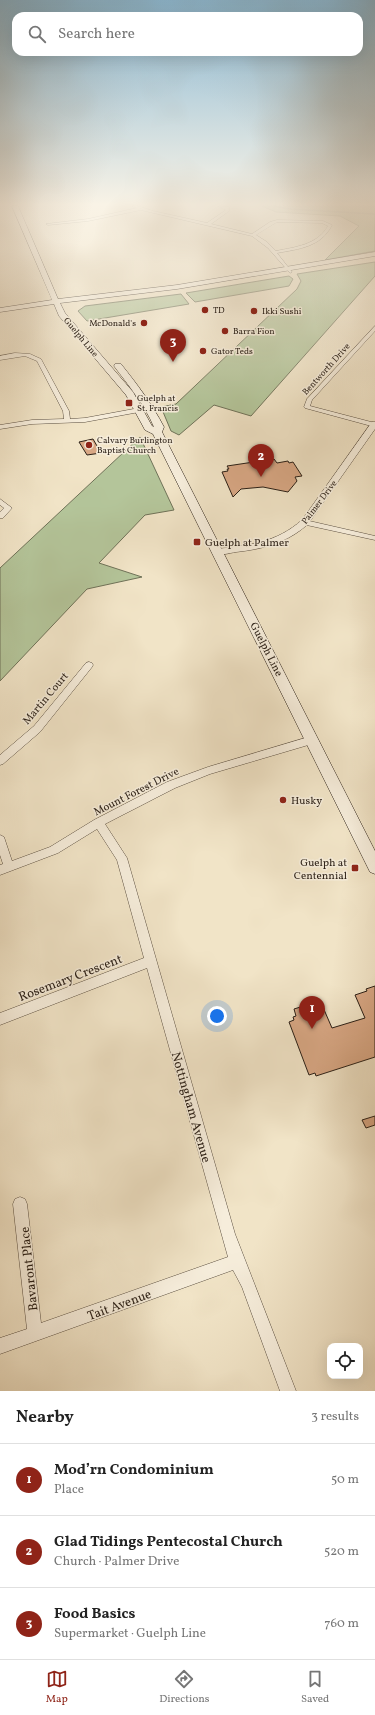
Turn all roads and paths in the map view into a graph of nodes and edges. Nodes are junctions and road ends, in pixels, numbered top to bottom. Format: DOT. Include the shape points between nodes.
graph roads {
  1 [pos="42,271"];
  2 [pos="284,271"];
  3 [pos="51,292"];
  4 [pos="92,300"];
  5 [pos="60,303"];
  6 [pos="31,307"];
  7 [pos="77,307"];
  8 [pos="0,310"];
  9 [pos="62,314"];
  10 [pos="375,328"];
  11 [pos="98,356"];
  12 [pos="0,358"];
  13 [pos="113,360"];
  14 [pos="150,408"];
  15 [pos="139,409"];
  16 [pos="67,421"];
  17 [pos="375,425"];
  18 [pos="0,427"];
  19 [pos="157,432"];
  20 [pos="0,502"];
  21 [pos="0,516"];
  22 [pos="305,522"];
  23 [pos="375,538"];
  24 [pos="217,552"];
  25 [pos="89,665"];
  26 [pos="312,740"];
  27 [pos="0,761"];
  28 [pos="98,823"];
  29 [pos="0,840"];
  30 [pos="375,867"];
  31 [pos="5,868"];
  32 [pos="151,961"];
  33 [pos="0,1019"];
  34 [pos="20,1204"];
  35 [pos="237,1261"];
  36 [pos="35,1334"];
  37 [pos="0,1346"];
  38 [pos="288,1391"];
  1 -- 3 [label="main road, Guelph Line"];
  2 -- 4 [label="main road" via="184,290"];
  3 -- 5 [label="main road, Guelph Line"];
  3 -- 6 [label="main road" via="44,300"];
  4 -- 5 [label="main road"];
  4 -- 5 [label="main road, Guelph Line" via="60,292"];
  4 -- 7 [label="main road"];
  5 -- 6 [label="main road"];
  5 -- 9 [label="main road, Guelph Line"];
  5 -- 13 [label="main road, Guelph Line"];
  6 -- 8 [label="main road"];
  6 -- 9 [label="main road"];
  9 -- 11 [label="main road, Guelph Line"];
  10 -- 17 [label="street, Bentworth Drive" via="307,404 313,409"];
  11 -- 13 [label="main road"];
  11 -- 15 [label="main road, Guelph Line" via="130,394"];
  12 -- 16 [label="street" via="18,354 35,356 66,411"];
  13 -- 14 [label="main road, Guelph Line"];
  14 -- 15 [label="street"];
  14 -- 19 [label="main road, Guelph Line" via="159,427"];
  15 -- 16 [label="street"];
  15 -- 19 [label="main road, Guelph Line" via="148,428"];
  16 -- 18 [label="street" via="32,422"];
  17 -- 22 [label="street, Palmer Drive"];
  19 -- 24 [label="main road, Guelph Line"];
  20 -- 21 [label="street" via="8,508"];
  22 -- 23 [label="street"];
  22 -- 24 [label="street, Palmer Drive" via="295,532 280,540"];
  24 -- 26 [label="main road, Guelph Line"];
  25 -- 27 [label="street, Martin Court" via="37,729"];
  26 -- 28 [label="street, Mount Forest Drive" via="208,771 171,785"];
  26 -- 30 [label="main road, Guelph Line"];
  28 -- 31 [label="street, Mount Forest Drive" via="54,850"];
  28 -- 32 [label="street, Nottingham Avenue" via="122,858"];
  29 -- 31 [label="street"];
  32 -- 33 [label="street, Rosemary Crescent"];
  32 -- 35 [label="street, Nottingham Avenue"];
  34 -- 36 [label="street, Bavaront Place"];
  35 -- 36 [label="street, Tait Avenue"];
  35 -- 38 [label="street, Nottingham Avenue"];
  36 -- 37 [label="street, Tait Avenue"];
}
